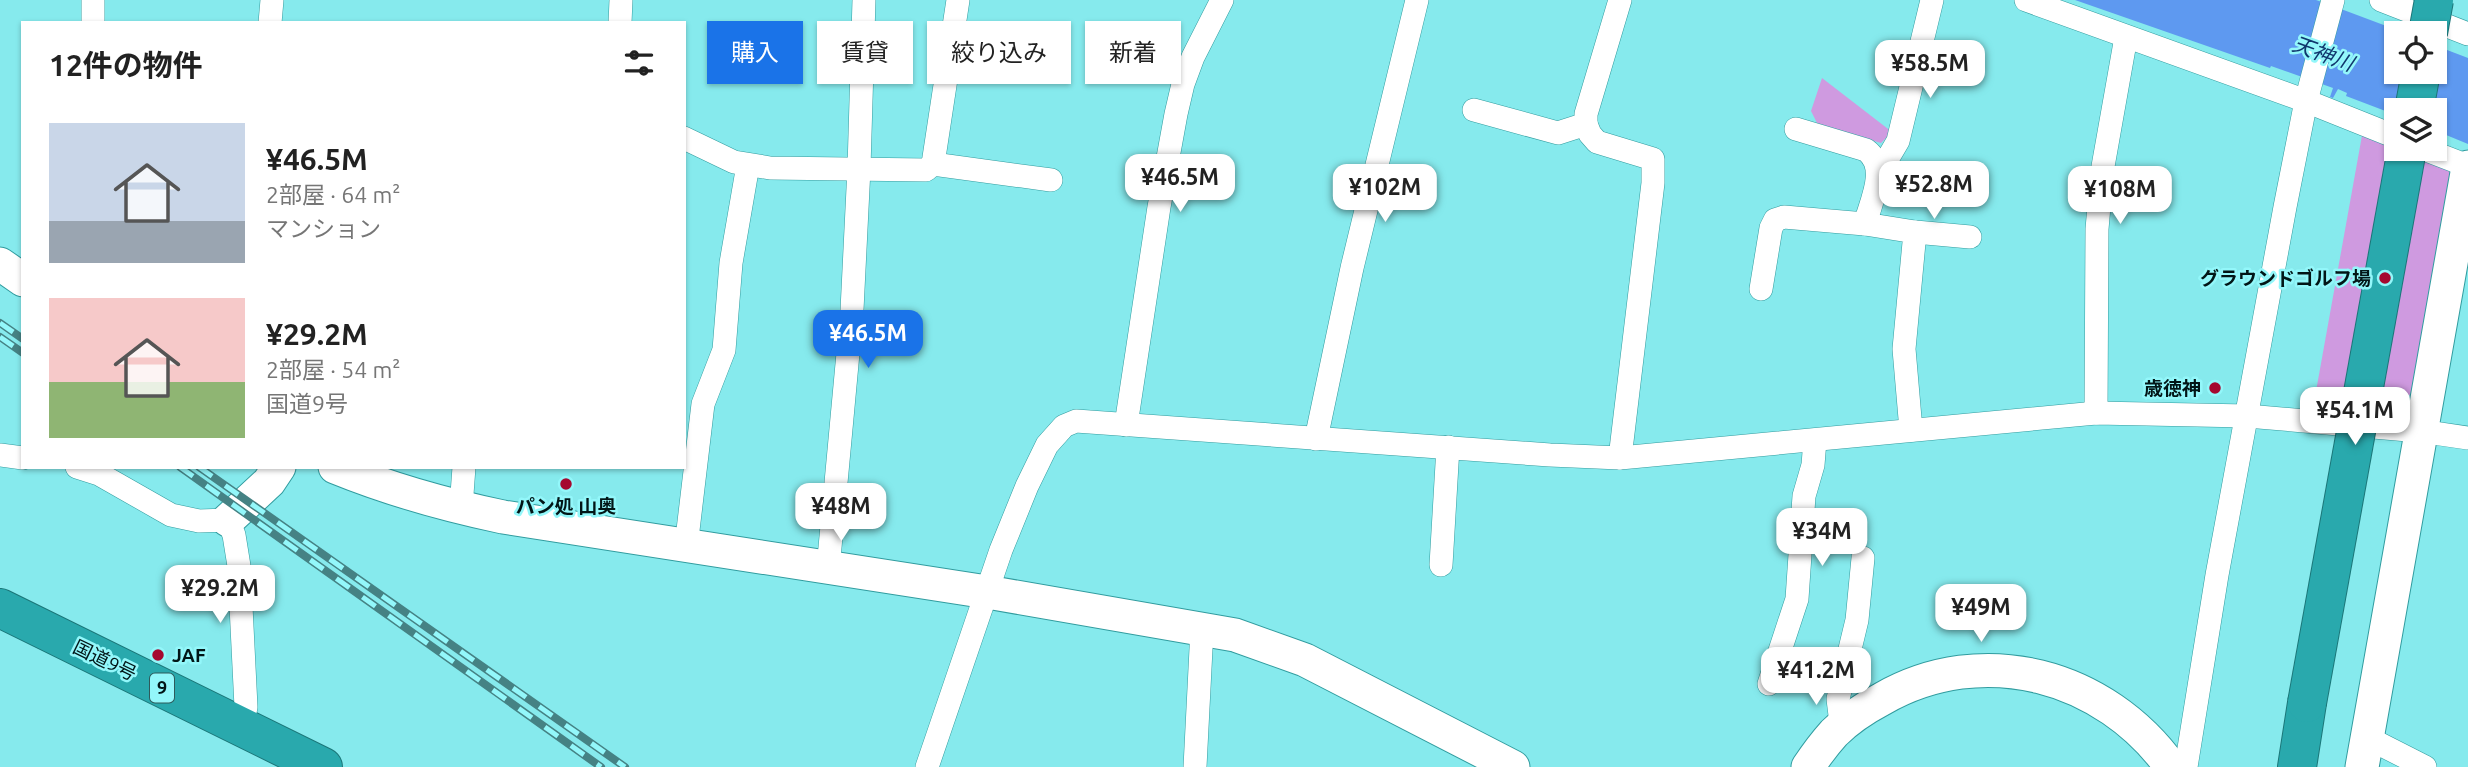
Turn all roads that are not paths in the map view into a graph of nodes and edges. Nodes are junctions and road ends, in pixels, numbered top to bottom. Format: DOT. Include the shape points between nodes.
graph roads {
  1 [pos="93,0"];
  2 [pos="271,0"];
  3 [pos="621,0"];
  4 [pos="864,0"];
  5 [pos="958,0"];
  6 [pos="1222,0"];
  7 [pos="1417,0"];
  8 [pos="1620,0"];
  9 [pos="1931,0"];
  10 [pos="2026,0"];
  11 [pos="2333,0"];
  12 [pos="2434,0"];
  13 [pos="2388,1"];
  14 [pos="93,21"];
  15 [pos="270,21"];
  16 [pos="620,21"];
  17 [pos="2430,21"];
  18 [pos="2468,34"];
  19 [pos="2126,37"];
  20 [pos="2307,96"];
  21 [pos="1474,110"];
  22 [pos="1586,124"];
  23 [pos="1796,129"];
  24 [pos="2384,131"];
  25 [pos="686,139"];
  26 [pos="2447,158"];
  27 [pos="2405,161"];
  28 [pos="1878,163"];
  29 [pos="933,164"];
  30 [pos="748,165"];
  31 [pos="2468,167"];
  32 [pos="859,168"];
  33 [pos="1051,180"];
  34 [pos="1866,224"];
  35 [pos="1915,232"];
  36 [pos="1969,237"];
  37 [pos="0,264"];
  38 [pos="21,279"];
  39 [pos="1761,289"];
  40 [pos="2096,413"];
  41 [pos="2247,416"];
  42 [pos="1126,425"];
  43 [pos="1911,430"];
  44 [pos="2420,431"];
  45 [pos="2468,438"];
  46 [pos="1316,439"];
  47 [pos="1815,440"];
  48 [pos="1448,447"];
  49 [pos="0,455"];
  50 [pos="21,458"];
  51 [pos="1620,458"];
  52 [pos="83,469"];
  53 [pos="278,469"];
  54 [pos="340,469"];
  55 [pos="464,469"];
  56 [pos="461,508"];
  57 [pos="228,520"];
  58 [pos="686,547"];
  59 [pos="1863,558"];
  60 [pos="1441,565"];
  61 [pos="828,569"];
  62 [pos="987,592"];
  63 [pos="0,608"];
  64 [pos="1202,629"];
  65 [pos="1769,684"];
  66 [pos="1846,722"];
  67 [pos="242,727"];
  68 [pos="2364,752"];
  69 [pos="2173,763"];
  70 [pos="312,765"];
  71 [pos="926,767"];
  72 [pos="1195,767"];
  73 [pos="1513,767"];
  74 [pos="1808,767"];
  75 [pos="2299,767"];
  76 [pos="2425,767"];
  1 -- 14 [label="street"];
  2 -- 15 [label="street"];
  3 -- 16 [label="street"];
  4 -- 32 [label="street"];
  5 -- 29 [label="street"];
  6 -- 42 [label="street" via="1183,84 1176,114"];
  7 -- 46 [label="street"];
  8 -- 22 [label="street"];
  9 -- 28 [label="street" via="1898,141 1888,158"];
  10 -- 19 [label="street"];
  11 -- 20 [label="street"];
  12 -- 17 [label="highway, bridge"];
  13 -- 18 [label="street"];
  19 -- 20 [label="street"];
  19 -- 40 [label="street" via="2102,172"];
  20 -- 24 [label="street"];
  20 -- 41 [label="street"];
  21 -- 22 [label="street" via="1558,133"];
  22 -- 51 [label="street" via="1597,142 1653,159"];
  23 -- 28 [label="street" via="1866,150"];
  25 -- 30 [label="street"];
  26 -- 31 [label="street"];
  27 -- 75 [label="highway, bridge"];
  28 -- 34 [label="street"];
  29 -- 32 [label="street" via="926,170"];
  29 -- 33 [label="street"];
  30 -- 32 [label="street"];
  30 -- 58 [label="street" via="724,349 703,404"];
  31 -- 44 [label="street"];
  32 -- 61 [label="street" via="852,310"];
  34 -- 35 [label="street"];
  34 -- 39 [label="street" via="1775,220"];
  35 -- 36 [label="street"];
  35 -- 43 [label="street" via="1904,349"];
  37 -- 38 [label="street"];
  40 -- 41 [label="street"];
  40 -- 43 [label="street"];
  41 -- 44 [label="street"];
  41 -- 69 [label="street" via="2217,575"];
  42 -- 46 [label="street"];
  42 -- 62 [label="street" via="1076,421 1055,434 1027,486"];
  43 -- 47 [label="street"];
  44 -- 45 [label="street"];
  44 -- 68 [label="street"];
  46 -- 48 [label="street"];
  47 -- 51 [label="street"];
  47 -- 65 [label="street" via="1804,496 1797,599"];
  48 -- 51 [label="street"];
  48 -- 60 [label="street"];
  49 -- 50 [label="street"];
  52 -- 57 [label="street" via="171,515 199,521"];
  53 -- 57 [label="street"];
  54 -- 56 [label="street"];
  55 -- 56 [label="street"];
  56 -- 58 [label="street"];
  57 -- 67 [label="street" via="239,566 246,707"];
  58 -- 61 [label="street"];
  59 -- 66 [label="street" via="1857,620 1838,699"];
  61 -- 62 [label="street"];
  62 -- 64 [label="street"];
  62 -- 71 [label="street"];
  63 -- 67 [label="highway, 国道9号 / 9"];
  64 -- 72 [label="street"];
  64 -- 73 [label="street" via="1258,641 1305,660"];
  66 -- 69 [label="street" via="1893,692 1933,677 2017,671 2059,681 2092,696 2145,734"];
  66 -- 74 [label="street"];
  67 -- 70 [label="highway, 国道9号 / 9"];
  68 -- 76 [label="street"];
}
